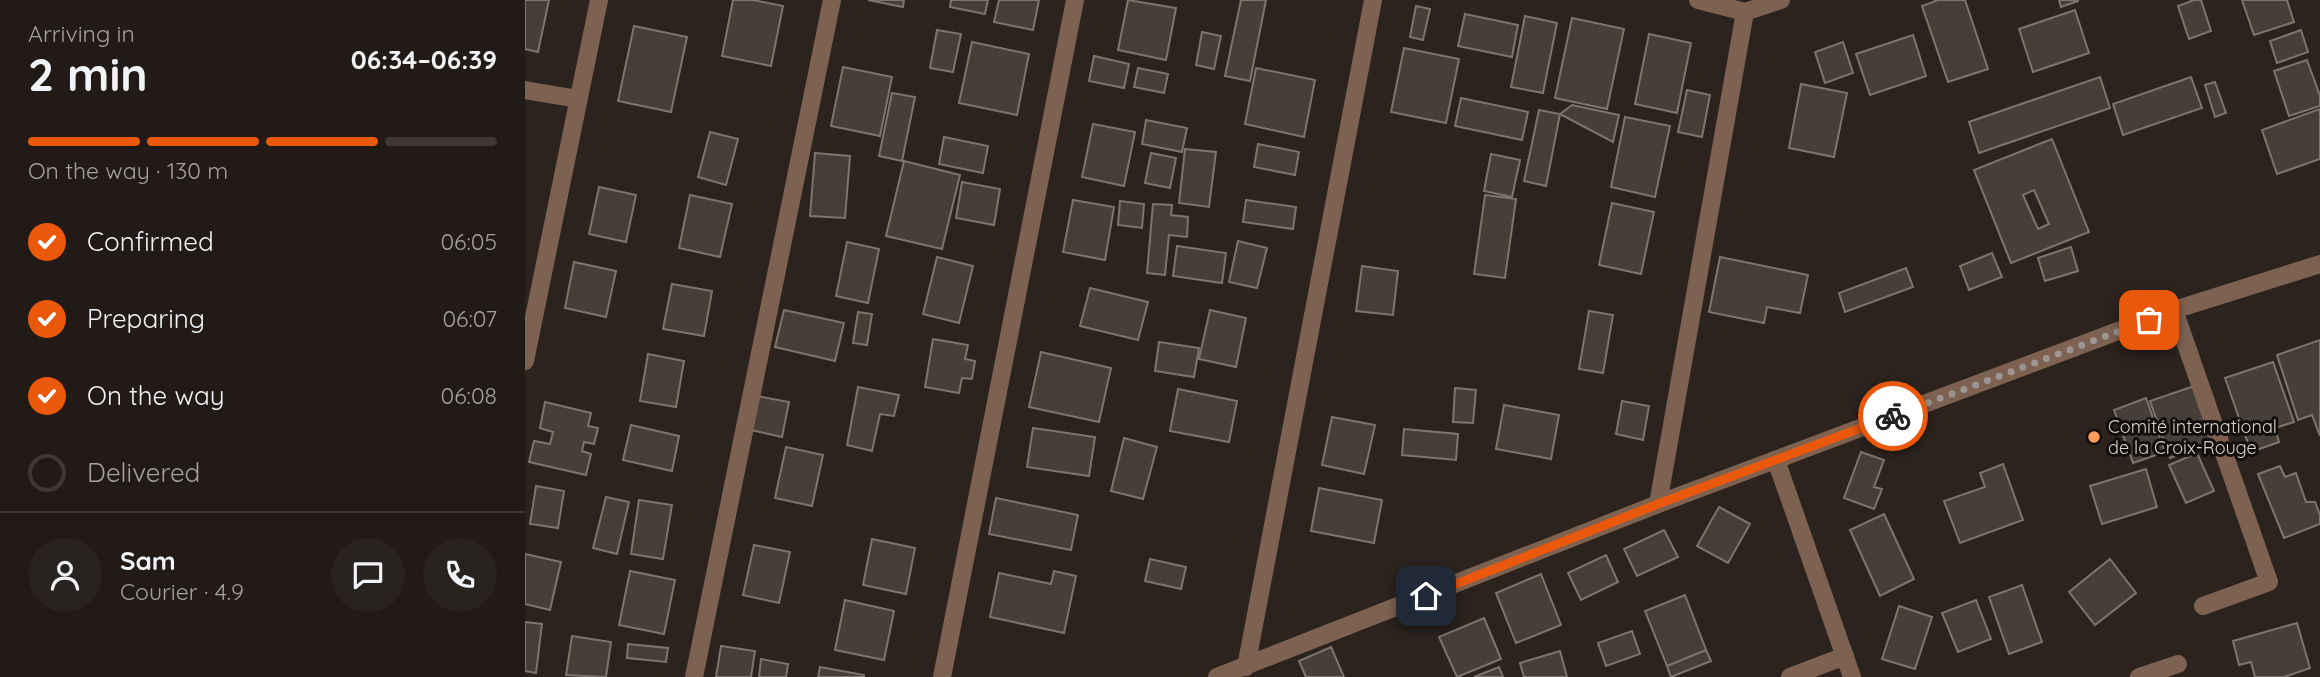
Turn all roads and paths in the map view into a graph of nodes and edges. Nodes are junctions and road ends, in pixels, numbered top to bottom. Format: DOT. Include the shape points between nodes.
graph roads {
  1 [pos="599,0"];
  2 [pos="832,0"];
  3 [pos="1076,0"];
  4 [pos="1373,0"];
  5 [pos="1698,0"];
  6 [pos="1781,0"];
  7 [pos="1745,12"];
  8 [pos="525,90"];
  9 [pos="578,99"];
  10 [pos="2320,264"];
  11 [pos="2174,310"];
  12 [pos="525,360"];
  13 [pos="1776,460"];
  14 [pos="1658,504"];
  15 [pos="2203,606"];
  16 [pos="1845,656"];
  17 [pos="2178,664"];
  18 [pos="1246,667"];
  19 [pos="694,677"];
  20 [pos="942,677"];
  21 [pos="1217,677"];
  22 [pos="1790,677"];
  23 [pos="1852,677"];
  24 [pos="2139,677"];
  1 -- 9 [label="street"];
  2 -- 19 [label="street"];
  3 -- 20 [label="street"];
  4 -- 18 [label="street"];
  5 -- 7 [label="street"];
  6 -- 7 [label="street"];
  7 -- 14 [label="street"];
  8 -- 9 [label="street"];
  9 -- 12 [label="street"];
  10 -- 11 [label="street"];
  11 -- 13 [label="street"];
  11 -- 15 [label="street" via="2269,582"];
  13 -- 14 [label="street"];
  13 -- 16 [label="street"];
  14 -- 18 [label="street"];
  16 -- 22 [label="street"];
  16 -- 23 [label="street"];
  17 -- 24 [label="street"];
  18 -- 21 [label="street"];
}
